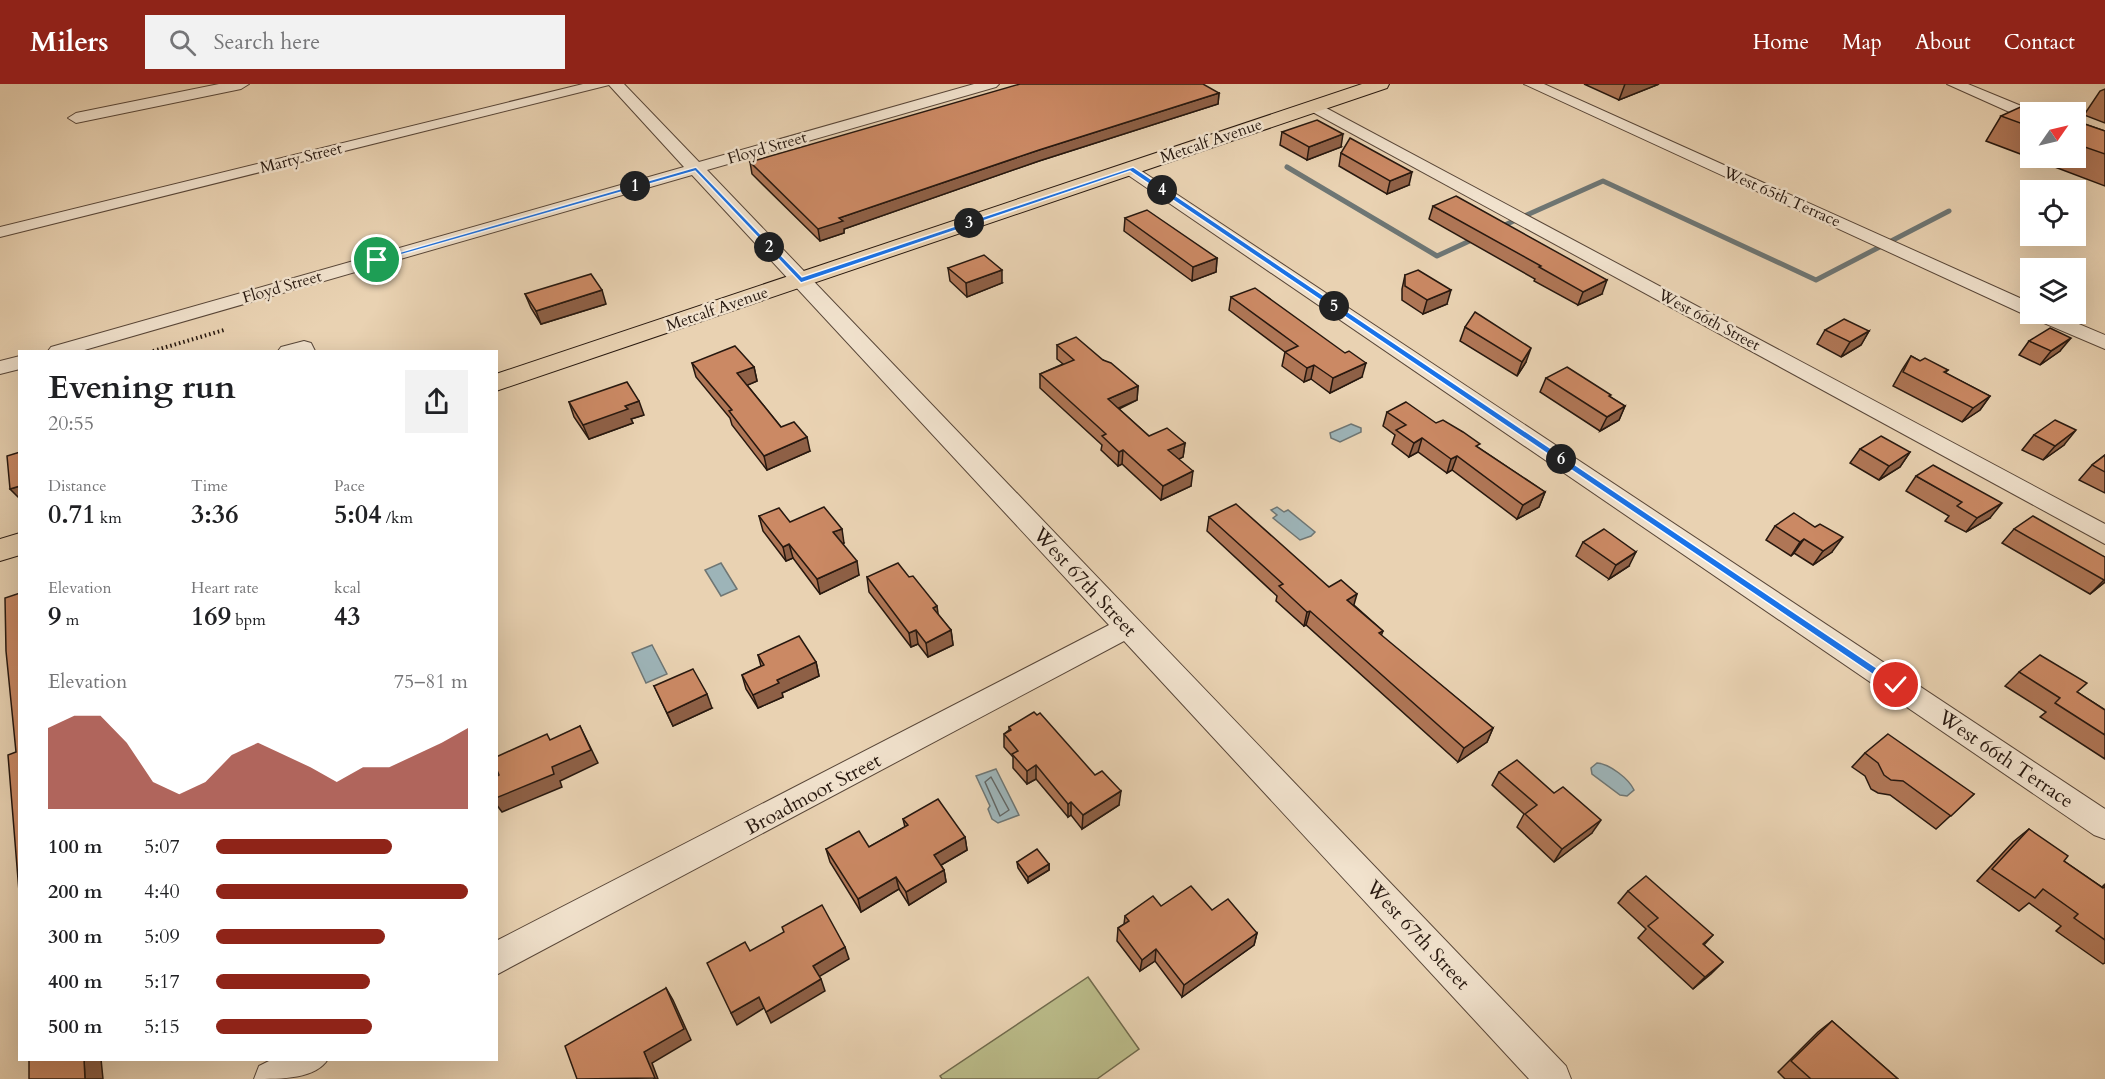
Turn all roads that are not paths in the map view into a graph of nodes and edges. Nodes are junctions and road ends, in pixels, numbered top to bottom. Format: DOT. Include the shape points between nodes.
graph roads {
  1 [pos="241,84"];
  2 [pos="602,84"];
  3 [pos="616,84"];
  4 [pos="991,84"];
  5 [pos="1380,84"];
  6 [pos="1532,84"];
  7 [pos="1955,84"];
  8 [pos="1313,106"];
  9 [pos="2020,111"];
  10 [pos="76,118"];
  11 [pos="696,169"];
  12 [pos="1131,169"];
  13 [pos="0,232"];
  14 [pos="801,280"];
  15 [pos="2020,305"];
  16 [pos="2062,324"];
  17 [pos="137,328"];
  18 [pos="2105,343"];
  19 [pos="61,350"];
  20 [pos="142,350"];
  21 [pos="291,350"];
  22 [pos="305,350"];
  23 [pos="18,363"];
  24 [pos="0,368"];
  25 [pos="498,382"];
  26 [pos="2105,535"];
  27 [pos="18,545"];
  28 [pos="0,550"];
  29 [pos="1128,627"];
  30 [pos="2105,826"];
  31 [pos="498,958"];
  32 [pos="306,1061"];
  33 [pos="272,1079"];
  34 [pos="1553,1079"];
  1 -- 10 [label="street"];
  2 -- 13 [label="street, Marty Street"];
  3 -- 11 [label="street, West 67th Street"];
  4 -- 11 [label="street, Floyd Street"];
  5 -- 8 [label="main road, Metcalf Avenue"];
  6 -- 15 [label="street, West 65th Terrace"];
  7 -- 9 [label="street"];
  8 -- 12 [label="main road, Metcalf Avenue"];
  8 -- 26 [label="street, West 66th Street"];
  11 -- 14 [label="street, West 67th Street"];
  11 -- 17 [label="street, Floyd Street"];
  12 -- 14 [label="main road, Metcalf Avenue"];
  12 -- 30 [label="street, West 66th Terrace"];
  14 -- 25 [label="main road, Metcalf Avenue"];
  14 -- 29 [label="street, West 67th Street"];
  16 -- 18 [label="street"];
  17 -- 19 [label="street, Floyd Street"];
  17 -- 20 [label="street"];
  21 -- 22 [label="street" via="304,346"];
  23 -- 24 [label="street"];
  27 -- 28 [label="main road"];
  29 -- 31 [label="street, Broadmoor Street"];
  29 -- 34 [label="street, West 67th Street"];
  32 -- 33 [label="street"];
}
